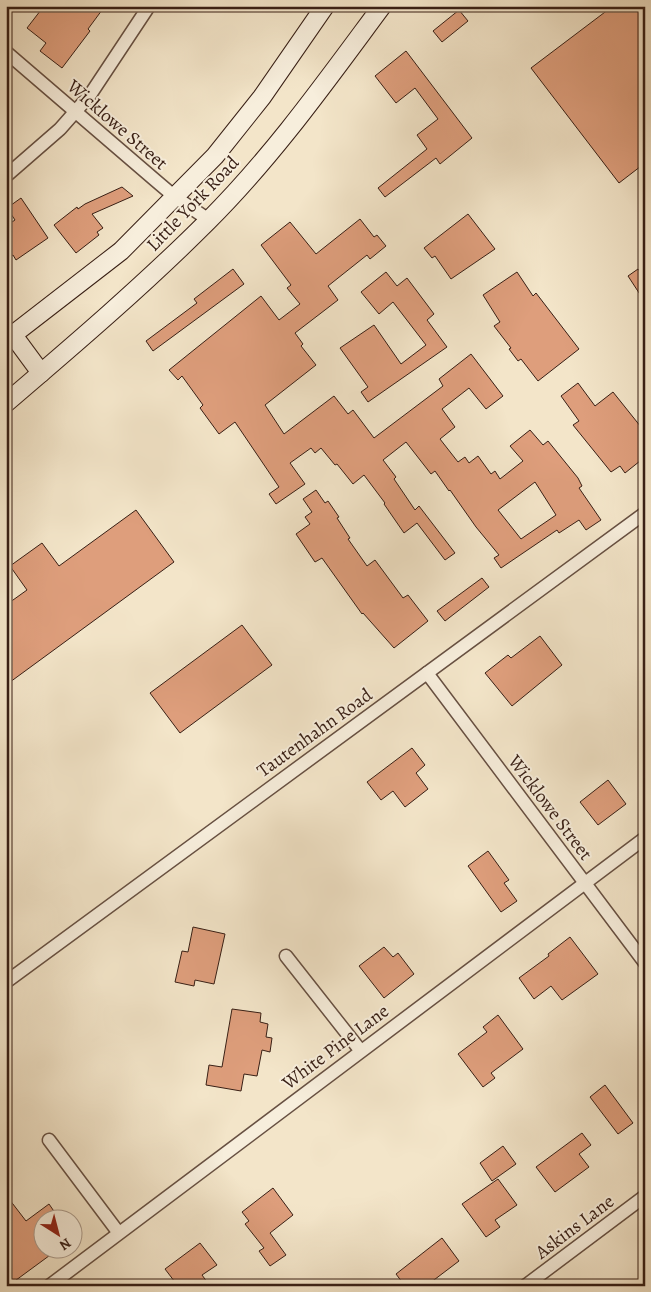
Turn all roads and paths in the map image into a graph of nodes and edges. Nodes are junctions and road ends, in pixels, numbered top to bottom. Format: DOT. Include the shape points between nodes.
graph roads {
  1 [pos="149,6"];
  2 [pos="325,6"];
  3 [pos="382,6"];
  4 [pos="6,52"];
  5 [pos="75,112"];
  6 [pos="6,176"];
  7 [pos="175,197"];
  8 [pos="209,220"];
  9 [pos="9,337"];
  10 [pos="41,373"];
  11 [pos="6,403"];
  12 [pos="645,513"];
  13 [pos="427,672"];
  14 [pos="645,838"];
  15 [pos="584,882"];
  16 [pos="286,956"];
  17 [pos="645,963"];
  18 [pos="6,982"];
  19 [pos="360,1050"];
  20 [pos="49,1140"];
  21 [pos="645,1196"];
  22 [pos="118,1232"];
  23 [pos="49,1286"];
  24 [pos="525,1286"];
  1 -- 5 [label="street" via="90,95"];
  2 -- 7 [label="main road, Little York Road" via="262,97 215,156"];
  3 -- 8 [label="main road, Little York Road" via="289,131"];
  4 -- 5 [label="street, Wicklowe Street"];
  5 -- 6 [label="street"];
  5 -- 7 [label="street, Wicklowe Street"];
  7 -- 8 [label="street, Wicklowe Street"];
  7 -- 9 [label="main road, Little York Road" via="121,250"];
  8 -- 10 [label="main road, Little York Road" via="110,314"];
  9 -- 10 [label="main road"];
  10 -- 11 [label="main road, Little York Road"];
  12 -- 13 [label="street, Tautenhahn Road"];
  13 -- 15 [label="street, Wicklowe Street"];
  13 -- 18 [label="street, Tautenhahn Road"];
  14 -- 15 [label="street, White Pine Lane"];
  15 -- 17 [label="street, Wicklowe Street"];
  15 -- 19 [label="street, White Pine Lane"];
  16 -- 19 [label="street"];
  19 -- 22 [label="street, White Pine Lane"];
  20 -- 22 [label="street"];
  21 -- 24 [label="street, Askins Lane"];
  22 -- 23 [label="street, White Pine Lane"];
}
